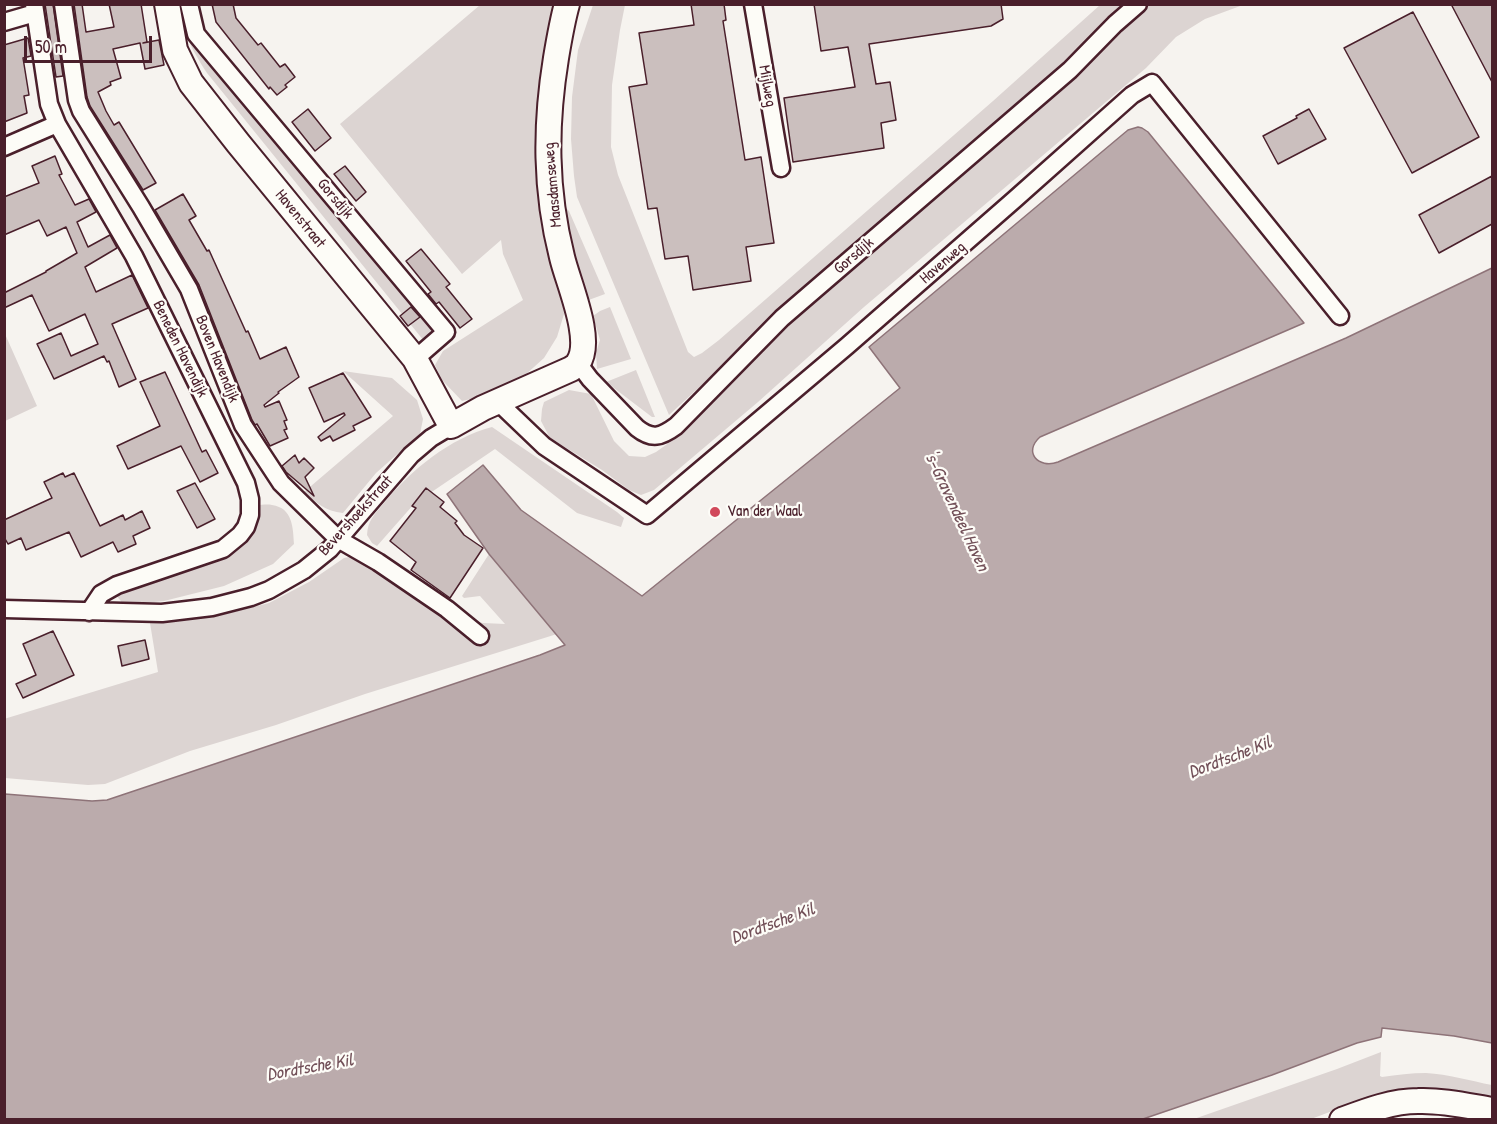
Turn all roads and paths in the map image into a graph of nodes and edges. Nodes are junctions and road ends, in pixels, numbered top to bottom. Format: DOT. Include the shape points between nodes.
graph roads {
  1 [pos="63,4"];
  2 [pos="167,4"];
  3 [pos="191,4"];
  4 [pos="567,4"];
  5 [pos="753,4"];
  6 [pos="1138,4"];
  7 [pos="35,9"];
  8 [pos="4,22"];
  9 [pos="57,124"];
  10 [pos="4,147"];
  11 [pos="781,168"];
  12 [pos="1340,316"];
  13 [pos="415,359"];
  14 [pos="578,363"];
  15 [pos="498,402"];
  16 [pos="451,426"];
  17 [pos="339,539"];
  18 [pos="4,609"];
  19 [pos="89,612"];
  20 [pos="480,636"];
  21 [pos="1492,1110"];
  22 [pos="1342,1119"];
  1 -- 17 [label="street, Boven Havendijk" via="81,111 189,289 243,425 281,483"];
  2 -- 13 [label="street, Havenstraat" via="175,50 191,83"];
  3 -- 13 [label="street, Gorsdijk" via="196,34 446,332"];
  4 -- 14 [label="street, Maasdamseweg" via="552,87 548,153 562,258 584,335"];
  5 -- 11 [label="street, Mijlweg"];
  6 -- 14 [label="street, Gorsdijk" via="1070,70 782,318 667,433 651,436 637,428"];
  7 -- 8 [label="street"];
  7 -- 9 [label="street, Beneden Havendijk" via="49,104"];
  9 -- 10 [label="street"];
  9 -- 19 [label="street, Beneden Havendijk" via="134,256 246,483 250,499 246,526 223,549 117,585 101,594"];
  12 -- 15 [label="street, Havenweg" via="1152,83 1132,95 856,339 646,515 544,446"];
  13 -- 16 [label="street, Havenstraat"];
  14 -- 15 [label="street, Bevershoekstraat"];
  15 -- 16 [label="street, Bevershoekstraat"];
  16 -- 17 [label="street, Bevershoekstraat" via="411,455"];
  17 -- 19 [label="street, Bevershoekstraat" via="304,570 269,590 228,604 162,613"];
  17 -- 20 [label="street, Boven Havendijk" via="447,609"];
  18 -- 19 [label="street, Bevershoekstraat"];
  21 -- 22 [label="street" via="1416,1101"];
}
